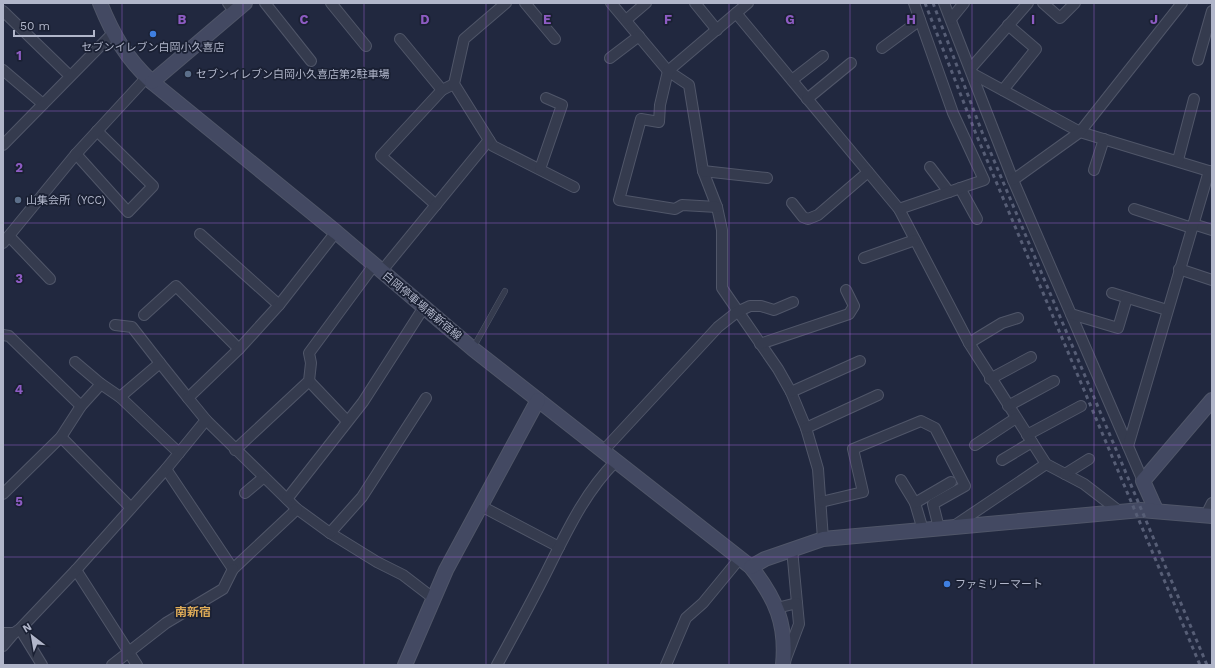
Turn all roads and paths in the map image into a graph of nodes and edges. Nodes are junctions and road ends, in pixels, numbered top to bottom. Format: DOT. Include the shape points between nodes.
graph roads {
  1 [pos="100,3"];
  2 [pos="265,3"];
  3 [pos="331,3"];
  4 [pos="506,3"];
  5 [pos="525,3"];
  6 [pos="611,3"];
  7 [pos="646,3"];
  8 [pos="695,3"];
  9 [pos="748,3"];
  10 [pos="914,3"];
  11 [pos="944,3"];
  12 [pos="964,3"];
  13 [pos="1028,3"];
  14 [pos="1043,3"];
  15 [pos="1074,3"];
  16 [pos="1182,3"];
  17 [pos="236,6"];
  18 [pos="3,11"];
  19 [pos="1212,11"];
  20 [pos="736,13"];
  21 [pos="951,18"];
  22 [pos="626,20"];
  23 [pos="920,20"];
  24 [pos="1008,25"];
  25 [pos="717,30"];
  26 [pos="113,33"];
  27 [pos="639,36"];
  28 [pos="400,39"];
  29 [pos="555,39"];
  30 [pos="366,46"];
  31 [pos="882,48"];
  32 [pos="823,56"];
  33 [pos="610,58"];
  34 [pos="1198,60"];
  35 [pos="311,61"];
  36 [pos="851,63"];
  37 [pos="3,70"];
  38 [pos="668,71"];
  39 [pos="972,71"];
  40 [pos="70,76"];
  41 [pos="149,80"];
  42 [pos="792,80"];
  43 [pos="454,84"];
  44 [pos="442,90"];
  45 [pos="1003,90"];
  46 [pos="546,98"];
  47 [pos="807,99"];
  48 [pos="1194,99"];
  49 [pos="43,104"];
  50 [pos="97,131"];
  51 [pos="1080,132"];
  52 [pos="1104,139"];
  53 [pos="489,140"];
  54 [pos="3,145"];
  55 [pos="76,154"];
  56 [pos="1178,160"];
  57 [pos="930,167"];
  58 [pos="540,169"];
  59 [pos="1094,170"];
  60 [pos="703,171"];
  61 [pos="1210,171"];
  62 [pos="868,172"];
  63 [pos="767,178"];
  64 [pos="1013,180"];
  65 [pos="574,187"];
  66 [pos="960,188"];
  67 [pos="949,192"];
  68 [pos="792,204"];
  69 [pos="436,205"];
  70 [pos="716,207"];
  71 [pos="899,209"];
  72 [pos="1134,209"];
  73 [pos="977,219"];
  74 [pos="1192,226"];
  75 [pos="1212,230"];
  76 [pos="336,232"];
  77 [pos="200,234"];
  78 [pos="6,239"];
  79 [pos="916,240"];
  80 [pos="864,258"];
  81 [pos="378,268"];
  82 [pos="1179,269"];
  83 [pos="50,280"];
  84 [pos="1212,280"];
  85 [pos="846,290"];
  86 [pos="505,291"];
  87 [pos="1112,293"];
  88 [pos="1127,298"];
  89 [pos="793,302"];
  90 [pos="279,305"];
  91 [pos="424,307"];
  92 [pos="1167,310"];
  93 [pos="737,312"];
  94 [pos="1071,314"];
  95 [pos="144,315"];
  96 [pos="1018,318"];
  97 [pos="115,325"];
  98 [pos="3,335"];
  99 [pos="968,343"];
  100 [pos="760,344"];
  101 [pos="239,349"];
  102 [pos="473,349"];
  103 [pos="1031,357"];
  104 [pos="860,361"];
  105 [pos="75,362"];
  106 [pos="160,363"];
  107 [pos="990,379"];
  108 [pos="309,381"];
  109 [pos="1054,381"];
  110 [pos="101,384"];
  111 [pos="791,392"];
  112 [pos="878,395"];
  113 [pos="120,397"];
  114 [pos="188,398"];
  115 [pos="426,398"];
  116 [pos="538,400"];
  117 [pos="1212,400"];
  118 [pos="81,406"];
  119 [pos="1008,406"];
  120 [pos="1081,406"];
  121 [pos="1016,418"];
  122 [pos="206,420"];
  123 [pos="347,421"];
  124 [pos="806,428"];
  125 [pos="61,437"];
  126 [pos="1029,438"];
  127 [pos="974,445"];
  128 [pos="1128,446"];
  129 [pos="235,450"];
  130 [pos="604,451"];
  131 [pos="179,453"];
  132 [pos="1089,459"];
  133 [pos="1002,460"];
  134 [pos="616,461"];
  135 [pos="1046,464"];
  136 [pos="166,469"];
  137 [pos="1065,474"];
  138 [pos="264,477"];
  139 [pos="901,480"];
  140 [pos="1143,481"];
  141 [pos="951,482"];
  142 [pos="245,493"];
  143 [pos="3,494"];
  144 [pos="287,499"];
  145 [pos="821,502"];
  146 [pos="1212,502"];
  147 [pos="915,503"];
  148 [pos="481,506"];
  149 [pos="131,508"];
  150 [pos="297,509"];
  151 [pos="1156,510"];
  152 [pos="1119,511"];
  153 [pos="1209,516"];
  154 [pos="946,528"];
  155 [pos="923,530"];
  156 [pos="330,533"];
  157 [pos="823,539"];
  158 [pos="559,547"];
  159 [pos="792,549"];
  160 [pos="745,563"];
  161 [pos="233,569"];
  162 [pos="76,570"];
  163 [pos="433,598"];
  164 [pos="797,603"];
  165 [pos="777,608"];
  166 [pos="17,631"];
  167 [pos="3,633"];
  168 [pos="3,646"];
  169 [pos="130,652"];
  170 [pos="42,665"];
  171 [pos="112,665"];
  172 [pos="137,665"];
  173 [pos="405,665"];
  174 [pos="497,665"];
  175 [pos="666,665"];
  176 [pos="783,665"];
  1 -- 26 [label="street, 白岡停車場南新宿線"];
  2 -- 35 [label="street"];
  3 -- 30 [label="street"];
  4 -- 43 [label="street" via="464,39"];
  5 -- 29 [label="street"];
  6 -- 22 [label="street"];
  7 -- 22 [label="street"];
  8 -- 25 [label="street"];
  9 -- 20 [label="street"];
  10 -- 23 [label="street"];
  11 -- 21 [label="street"];
  12 -- 21 [label="street"];
  13 -- 24 [label="street"];
  14 -- 15 [label="street" via="1060,18"];
  16 -- 51 [label="street"];
  17 -- 41 [label="street"];
  18 -- 40 [label="street"];
  19 -- 34 [label="street"];
  20 -- 25 [label="street"];
  20 -- 42 [label="street"];
  21 -- 39 [label="street"];
  22 -- 27 [label="street"];
  23 -- 31 [label="street"];
  23 -- 66 [label="street" via="953,113 984,180"];
  24 -- 39 [label="street"];
  24 -- 45 [label="street" via="1036,49"];
  25 -- 38 [label="street"];
  26 -- 40 [label="street"];
  26 -- 41 [label="street, 白岡停車場南新宿線" via="126,54"];
  27 -- 33 [label="street"];
  27 -- 38 [label="street"];
  28 -- 44 [label="street"];
  32 -- 42 [label="street"];
  36 -- 47 [label="street"];
  37 -- 49 [label="street"];
  38 -- 60 [label="street" via="689,85"];
  38 -- 70 [label="street" via="659,122 641,119 619,200 675,209 682,205"];
  39 -- 45 [label="street"];
  39 -- 64 [label="street"];
  40 -- 49 [label="street"];
  41 -- 50 [label="street"];
  41 -- 76 [label="street, 白岡停車場南新宿線"];
  42 -- 47 [label="street"];
  43 -- 44 [label="street"];
  43 -- 53 [label="street"];
  44 -- 69 [label="street" via="381,156"];
  45 -- 51 [label="street"];
  46 -- 58 [label="street" via="562,106"];
  47 -- 62 [label="street"];
  48 -- 56 [label="street"];
  49 -- 54 [label="street"];
  50 -- 55 [label="street"];
  50 -- 55 [label="street" via="153,186 128,212"];
  51 -- 52 [label="street"];
  51 -- 64 [label="street"];
  52 -- 56 [label="street"];
  52 -- 59 [label="street"];
  53 -- 58 [label="street" via="493,146"];
  53 -- 69 [label="street"];
  55 -- 78 [label="street"];
  56 -- 61 [label="street"];
  57 -- 67 [label="street"];
  58 -- 65 [label="street"];
  60 -- 63 [label="street"];
  60 -- 70 [label="street"];
  61 -- 74 [label="street"];
  62 -- 68 [label="street" via="818,215 803,218"];
  62 -- 71 [label="street"];
  64 -- 94 [label="street"];
  66 -- 67 [label="street"];
  66 -- 73 [label="street"];
  67 -- 71 [label="street"];
  69 -- 81 [label="street"];
  70 -- 93 [label="street" via="722,230 722,288"];
  71 -- 79 [label="street"];
  72 -- 74 [label="street"];
  74 -- 75 [label="street"];
  74 -- 82 [label="street"];
  76 -- 81 [label="street, 白岡停車場南新宿線"];
  76 -- 90 [label="street"];
  77 -- 90 [label="street"];
  78 -- 83 [label="street"];
  79 -- 80 [label="street"];
  79 -- 99 [label="street"];
  81 -- 91 [label="street, 白岡停車場南新宿線"];
  81 -- 108 [label="street" via="309,353"];
  82 -- 84 [label="street"];
  82 -- 92 [label="street"];
  85 -- 100 [label="street" via="854,306 849,314"];
  86 -- 102 [label="lane"];
  87 -- 88 [label="street"];
  88 -- 92 [label="street"];
  88 -- 94 [label="street" via="1118,328"];
  89 -- 93 [label="street" via="778,310 750,306"];
  90 -- 101 [label="street"];
  91 -- 102 [label="street, 白岡停車場南新宿線"];
  91 -- 123 [label="street" via="363,402"];
  92 -- 128 [label="street"];
  93 -- 100 [label="street"];
  93 -- 130 [label="street" via="718,327"];
  94 -- 128 [label="street"];
  95 -- 101 [label="street" via="176,286"];
  96 -- 99 [label="street" via="1002,322"];
  97 -- 106 [label="street" via="132,326"];
  98 -- 118 [label="street" via="9,336"];
  99 -- 107 [label="street"];
  100 -- 111 [label="street"];
  101 -- 114 [label="street"];
  102 -- 116 [label="street, 白岡停車場南新宿線"];
  103 -- 107 [label="street"];
  104 -- 111 [label="street"];
  105 -- 110 [label="street"];
  106 -- 113 [label="street"];
  106 -- 114 [label="street"];
  107 -- 119 [label="street"];
  108 -- 123 [label="street"];
  108 -- 129 [label="street"];
  109 -- 119 [label="street"];
  110 -- 113 [label="street"];
  110 -- 118 [label="street"];
  111 -- 124 [label="street"];
  112 -- 124 [label="street"];
  113 -- 131 [label="street"];
  114 -- 122 [label="street"];
  115 -- 156 [label="street" via="362,497"];
  116 -- 130 [label="street, 白岡停車場南新宿線"];
  116 -- 148 [label="street"];
  117 -- 140 [label="street"];
  118 -- 125 [label="street"];
  119 -- 121 [label="street"];
  120 -- 126 [label="street"];
  121 -- 126 [label="street"];
  121 -- 127 [label="street"];
  122 -- 129 [label="street"];
  122 -- 131 [label="street"];
  123 -- 144 [label="street"];
  124 -- 145 [label="street" via="818,469"];
  125 -- 143 [label="street"];
  125 -- 149 [label="street"];
  126 -- 133 [label="street"];
  126 -- 135 [label="street"];
  128 -- 140 [label="street"];
  129 -- 138 [label="street"];
  130 -- 134 [label="street, 白岡停車場南新宿線"];
  131 -- 136 [label="street"];
  132 -- 137 [label="street"];
  134 -- 158 [label="street" via="600,477 574,517"];
  134 -- 160 [label="street, 白岡停車場南新宿線"];
  135 -- 137 [label="street"];
  135 -- 154 [label="street"];
  136 -- 149 [label="street"];
  136 -- 161 [label="street"];
  137 -- 152 [label="street" via="1084,484"];
  138 -- 142 [label="street"];
  138 -- 144 [label="street"];
  139 -- 147 [label="street"];
  140 -- 151 [label="street"];
  141 -- 147 [label="street"];
  144 -- 150 [label="street"];
  145 -- 154 [label="street" via="863,492 853,449 921,421 935,428 965,486 933,504"];
  145 -- 157 [label="street"];
  146 -- 153 [label="street"];
  147 -- 155 [label="street"];
  148 -- 158 [label="street"];
  148 -- 163 [label="street"];
  149 -- 162 [label="street"];
  150 -- 156 [label="street"];
  150 -- 161 [label="street"];
  151 -- 152 [label="street"];
  151 -- 153 [label="street"];
  152 -- 154 [label="street"];
  154 -- 155 [label="street"];
  155 -- 157 [label="street"];
  156 -- 163 [label="street" via="403,575"];
  157 -- 159 [label="street"];
  158 -- 174 [label="street"];
  159 -- 160 [label="street"];
  159 -- 164 [label="street"];
  160 -- 165 [label="street, 白岡停車場南新宿線" via="765,585"];
  160 -- 175 [label="street" via="686,618"];
  161 -- 169 [label="street" via="223,589 166,623"];
  162 -- 166 [label="street"];
  162 -- 169 [label="street"];
  163 -- 173 [label="street"];
  164 -- 165 [label="street"];
  164 -- 176 [label="street" via="798,624"];
  165 -- 176 [label="street, 白岡停車場南新宿線" via="784,652"];
  166 -- 167 [label="street"];
  166 -- 168 [label="street"];
  166 -- 170 [label="street"];
  169 -- 171 [label="street"];
  169 -- 172 [label="street"];
}
